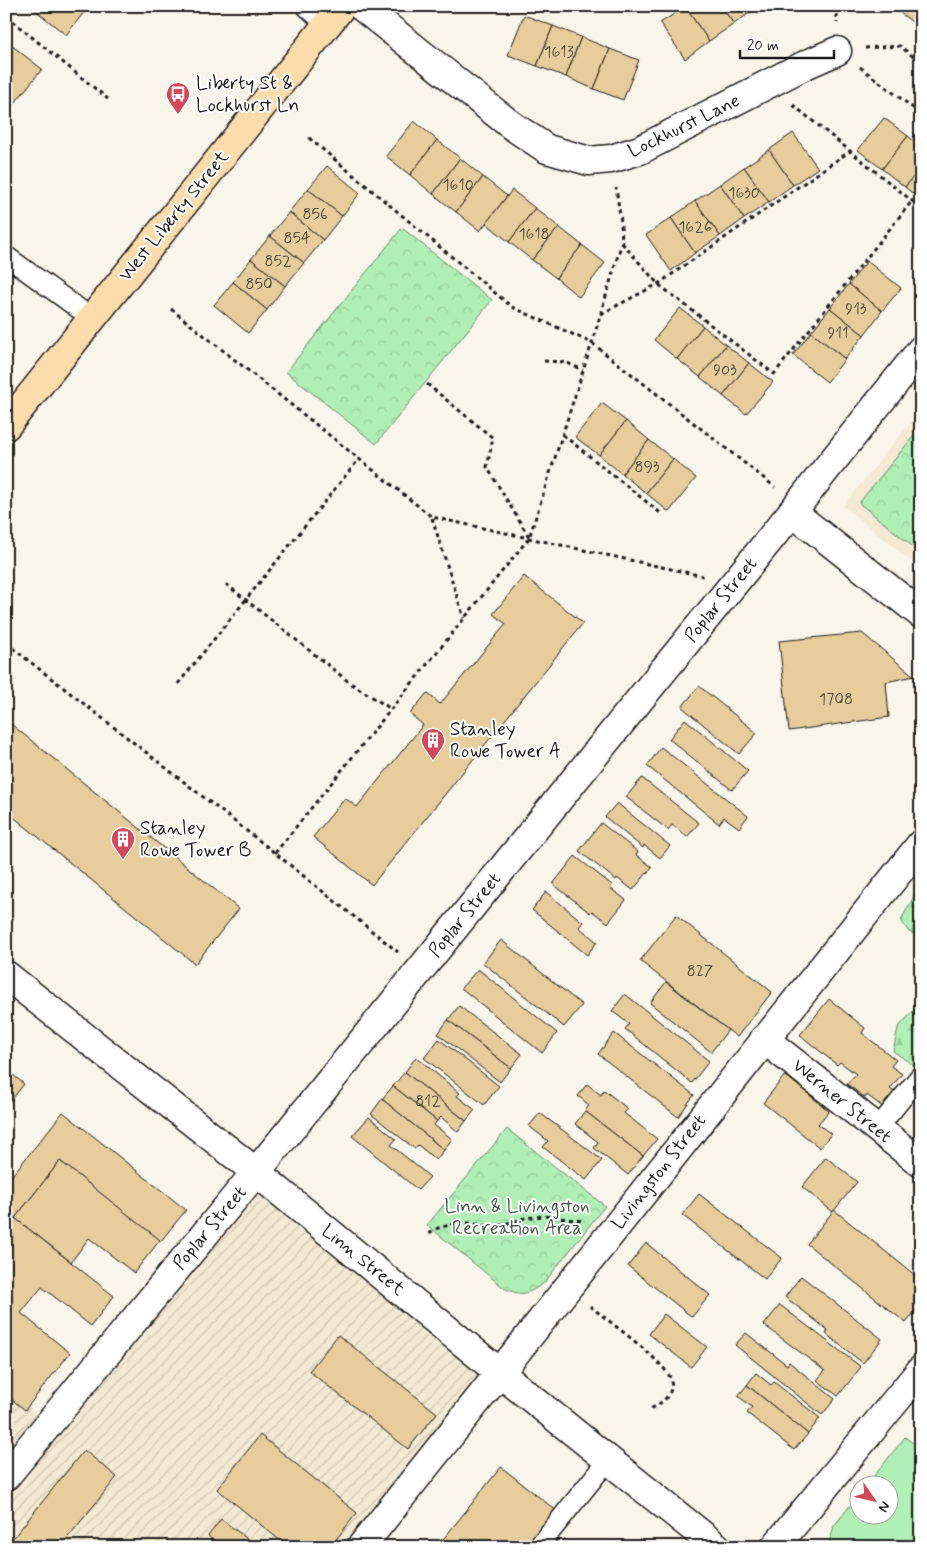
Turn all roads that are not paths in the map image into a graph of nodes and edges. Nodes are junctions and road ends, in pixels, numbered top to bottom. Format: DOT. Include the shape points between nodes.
graph roads {
  1 [pos="306,6"];
  2 [pos="362,6"];
  3 [pos="334,15"];
  4 [pos="837,51"];
  5 [pos="6,256"];
  6 [pos="93,319"];
  7 [pos="921,350"];
  8 [pos="6,426"];
  9 [pos="792,512"];
  10 [pos="921,614"];
  11 [pos="921,844"];
  12 [pos="6,975"];
  13 [pos="764,1039"];
  14 [pos="921,1075"];
  15 [pos="877,1130"];
  16 [pos="921,1163"];
  17 [pos="256,1172"];
  18 [pos="921,1370"];
  19 [pos="500,1372"];
  20 [pos="608,1460"];
  21 [pos="6,1476"];
  22 [pos="361,1547"];
  23 [pos="538,1547"];
  24 [pos="717,1547"];
  25 [pos="776,1547"];
  1 -- 3 [label="lane"];
  2 -- 4 [label="street, Lockhurst Lane" via="511,125 547,149 589,161 612,159 640,150"];
  3 -- 6 [label="main road, West Liberty Street"];
  5 -- 6 [label="lane"];
  6 -- 8 [label="main road, West Liberty Street"];
  7 -- 9 [label="street, Poplar Street"];
  9 -- 10 [label="street"];
  9 -- 17 [label="street, Poplar Street"];
  11 -- 13 [label="street, Livingston Street"];
  12 -- 17 [label="street, Linn Street"];
  13 -- 15 [label="street, Werner Street"];
  13 -- 19 [label="street, Livingston Street"];
  14 -- 15 [label="lane"];
  15 -- 16 [label="street, Werner Street"];
  17 -- 19 [label="street, Linn Street"];
  17 -- 21 [label="street, Poplar Street"];
  18 -- 25 [label="street"];
  19 -- 20 [label="street, Linn Street"];
  19 -- 22 [label="street, Livingston Street"];
  20 -- 23 [label="lane"];
  20 -- 24 [label="street, Linn Street"];
}
